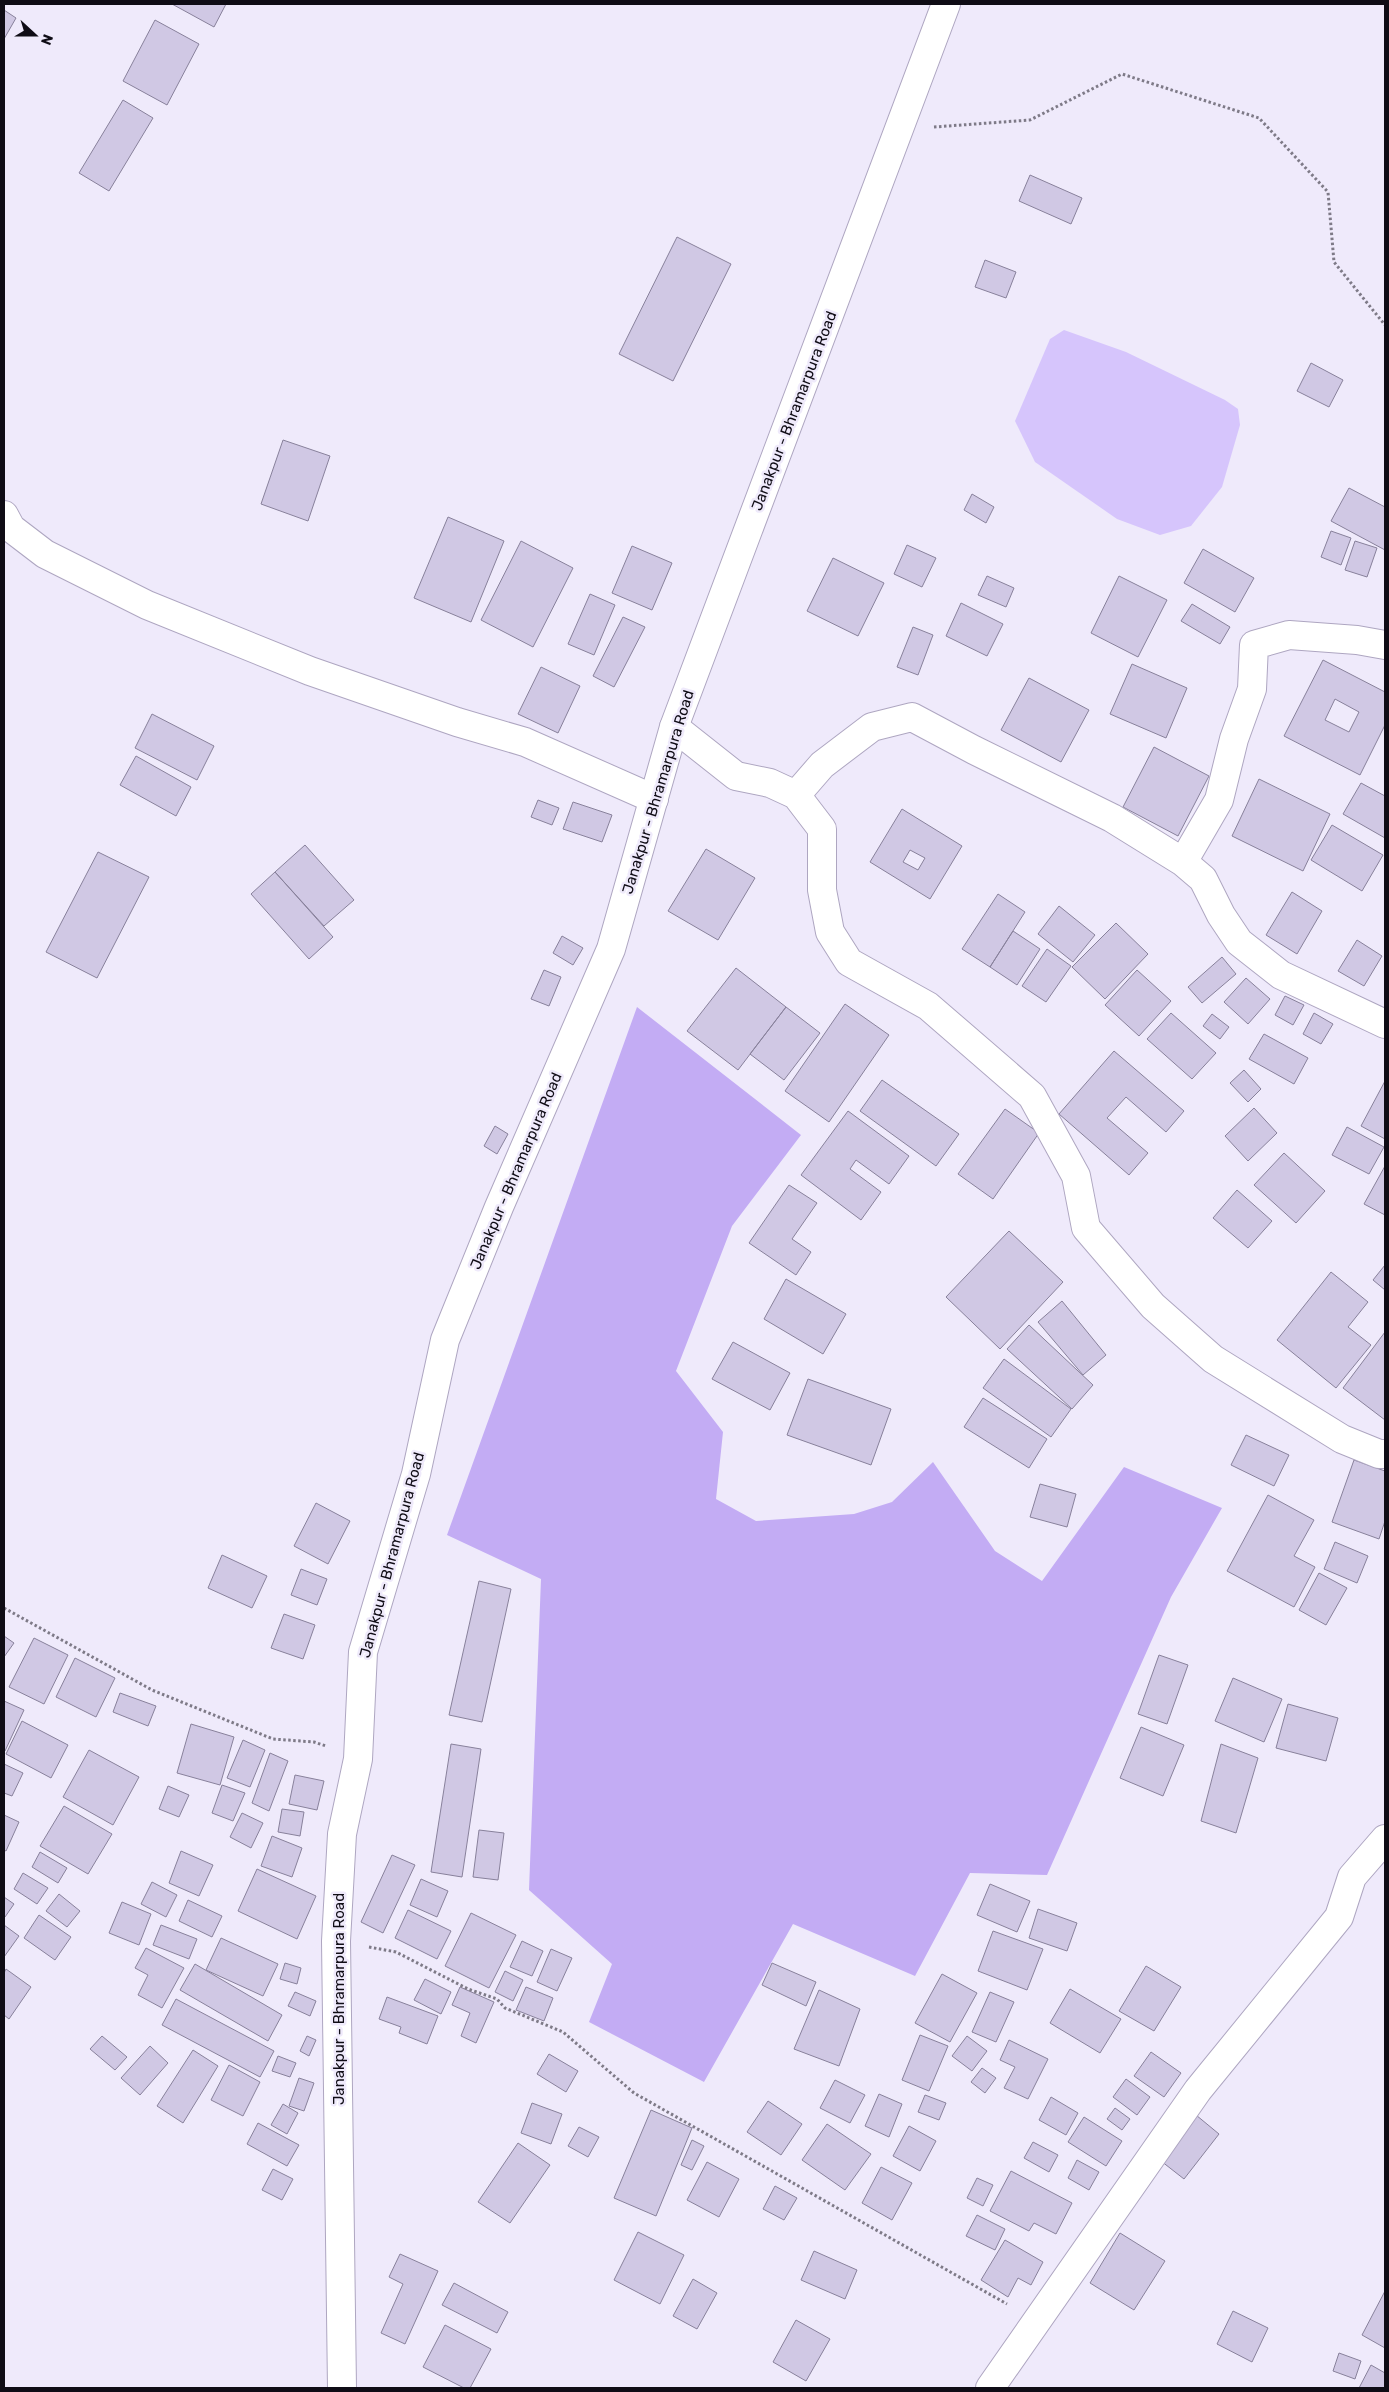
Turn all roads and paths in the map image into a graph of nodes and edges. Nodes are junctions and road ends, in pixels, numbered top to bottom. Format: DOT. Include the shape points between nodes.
graph roads {
  1 [pos="946,4"];
  2 [pos="901,129"];
  3 [pos="1385,325"];
  4 [pos="4,515"];
  5 [pos="1385,645"];
  6 [pos="674,727"];
  7 [pos="796,795"];
  8 [pos="654,799"];
  9 [pos="1183,862"];
  10 [pos="1385,1024"];
  11 [pos="1385,1454"];
  12 [pos="4,1608"];
  13 [pos="358,1759"];
  14 [pos="1385,1839"];
  15 [pos="336,1941"];
  16 [pos="1036,2321"];
  17 [pos="342,2388"];
  18 [pos="990,2388"];
  1 -- 2 [label="street, Janakpur - Bhramarpura Road"];
  2 -- 3 [label="path" via="1030,120 1122,74 1259,118 1328,192 1334,262"];
  2 -- 6 [label="street, Janakpur - Bhramarpura Road"];
  4 -- 8 [label="street" via="11,528 45,554 147,605 310,671 525,742"];
  5 -- 9 [label="street" via="1289,635 1254,645 1252,689 1234,739 1219,800"];
  6 -- 7 [label="street" via="736,776 770,783"];
  6 -- 8 [label="street, Janakpur - Bhramarpura Road"];
  7 -- 9 [label="street" via="822,765 872,728 912,717 1112,818"];
  7 -- 11 [label="street" via="822,828 822,890 830,932 849,962 928,1006 1032,1096 1076,1176 1086,1228 1153,1306 1213,1360 1342,1439"];
  8 -- 13 [label="street, Janakpur - Bhramarpura Road" via="611,948 445,1340 416,1474 363,1652"];
  9 -- 10 [label="street" via="1203,879 1221,916 1239,942 1281,975"];
  12 -- 13 [label="path" via="152,1690 273,1739 314,1742"];
  13 -- 15 [label="street, Janakpur - Bhramarpura Road" via="342,1834"];
  14 -- 16 [label="street" via="1352,1877 1339,1917 1198,2090"];
  15 -- 16 [label="path" via="396,1952 468,1989 497,1999 505,2008 563,2032 634,2093"];
  15 -- 17 [label="street, Janakpur - Bhramarpura Road"];
  16 -- 18 [label="street"];
}
